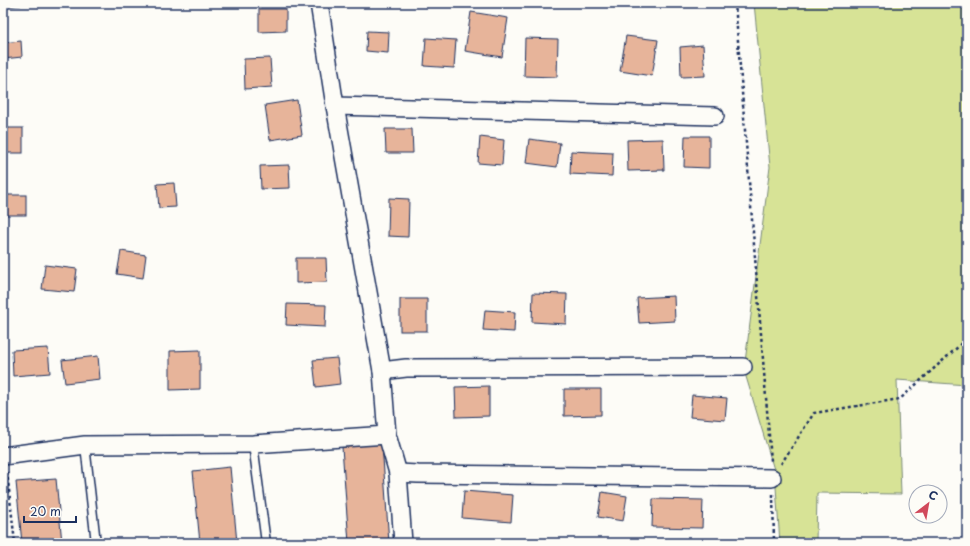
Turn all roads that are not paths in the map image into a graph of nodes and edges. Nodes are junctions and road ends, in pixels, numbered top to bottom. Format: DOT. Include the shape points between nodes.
graph roads {
  1 [pos="319,3"];
  2 [pos="335,106"];
  3 [pos="716,116"];
  4 [pos="743,367"];
  5 [pos="382,371"];
  6 [pos="387,435"];
  7 [pos="253,444"];
  8 [pos="85,445"];
  9 [pos="4,456"];
  10 [pos="398,473"];
  11 [pos="772,478"];
  12 [pos="96,543"];
  13 [pos="266,543"];
  14 [pos="403,543"];
  1 -- 2 [label="street"];
  2 -- 3 [label="street"];
  2 -- 5 [label="street"];
  4 -- 5 [label="street" via="406,368"];
  5 -- 6 [label="street"];
  6 -- 7 [label="street"];
  6 -- 10 [label="street"];
  7 -- 8 [label="street"];
  7 -- 13 [label="lane"];
  8 -- 9 [label="street"];
  8 -- 12 [label="lane"];
  10 -- 11 [label="street"];
  10 -- 14 [label="street"];
}
